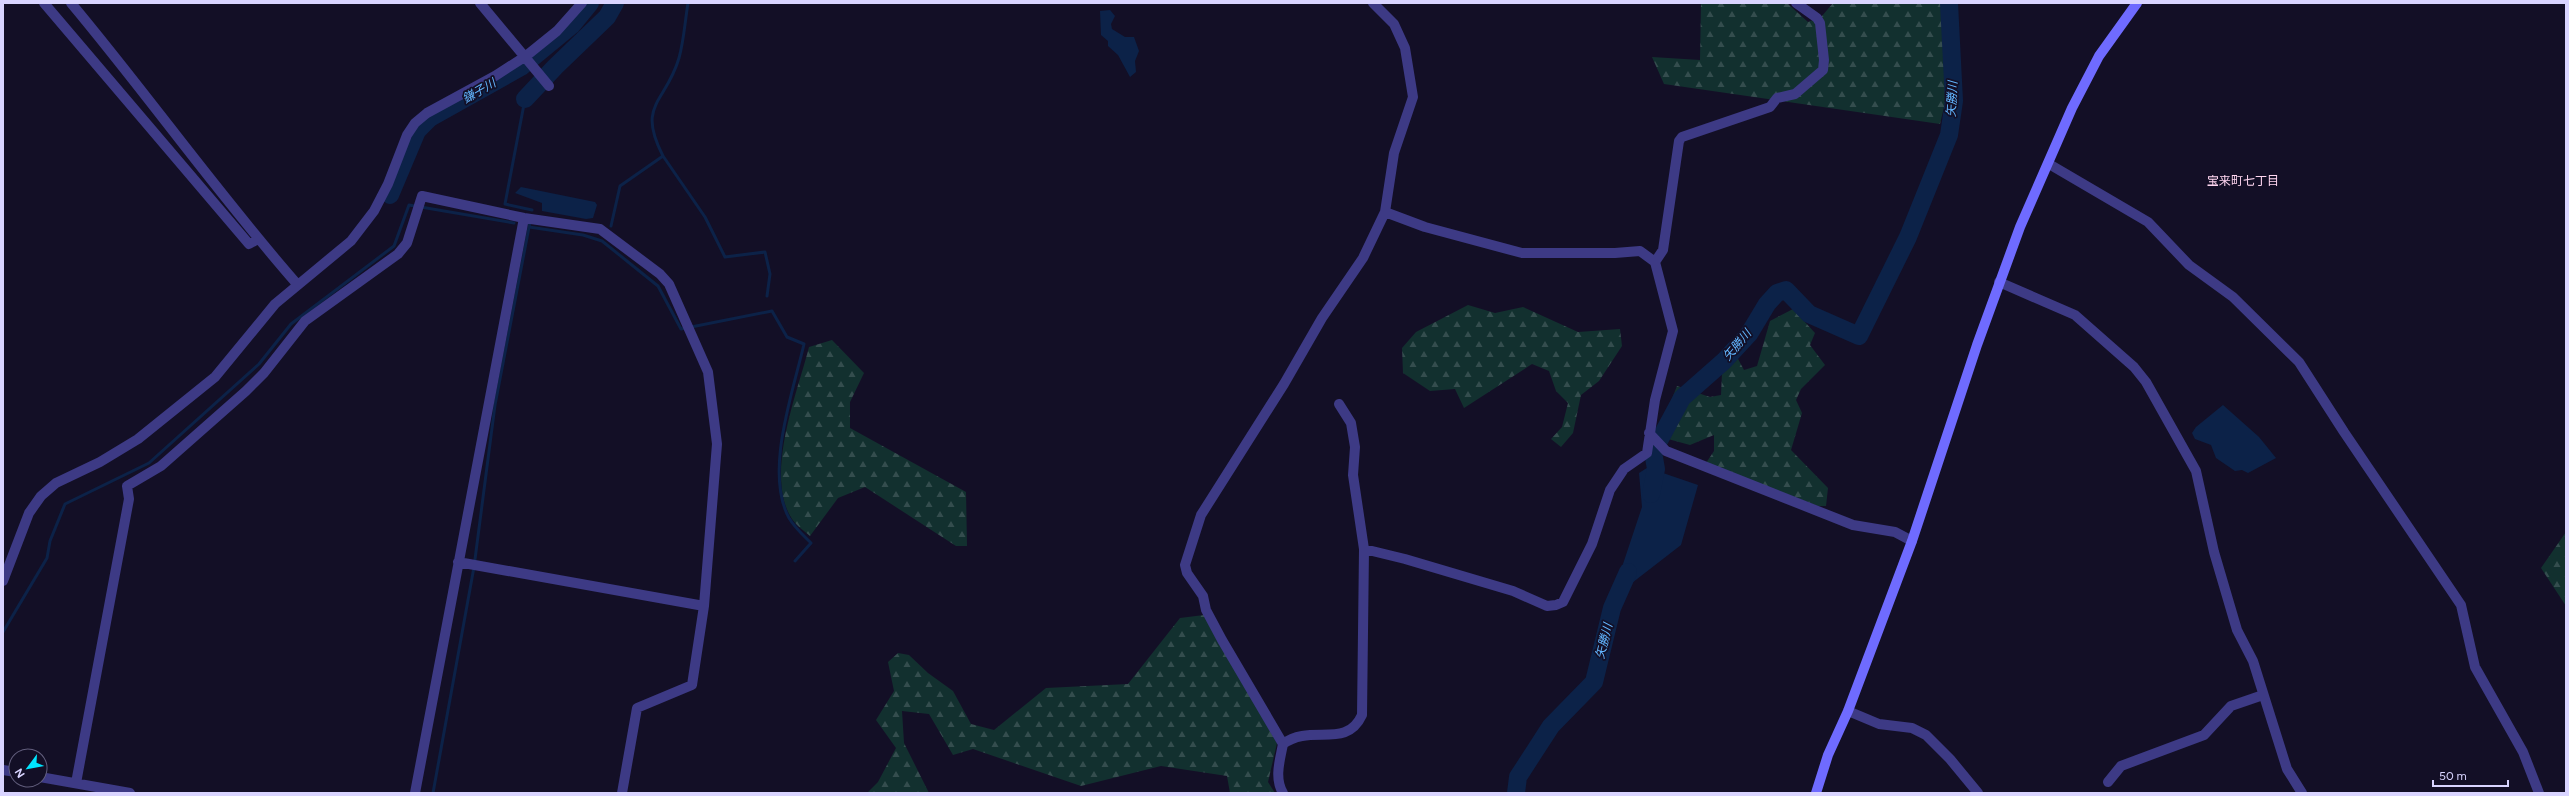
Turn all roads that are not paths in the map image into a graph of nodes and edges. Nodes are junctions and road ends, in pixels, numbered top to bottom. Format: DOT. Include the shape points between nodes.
graph roads {
  1 [pos="44,3"];
  2 [pos="71,3"];
  3 [pos="480,3"];
  4 [pos="582,3"];
  5 [pos="1373,3"];
  6 [pos="1796,3"];
  7 [pos="2136,3"];
  8 [pos="526,56"];
  9 [pos="549,86"];
  10 [pos="2049,164"];
  11 [pos="1385,212"];
  12 [pos="524,218"];
  13 [pos="258,239"];
  14 [pos="1655,262"];
  15 [pos="1999,282"];
  16 [pos="297,284"];
  17 [pos="1339,404"];
  18 [pos="1649,433"];
  19 [pos="1912,541"];
  20 [pos="1364,549"];
  21 [pos="458,562"];
  22 [pos="3,581"];
  23 [pos="704,606"];
  24 [pos="2263,695"];
  25 [pos="1848,712"];
  26 [pos="1283,744"];
  27 [pos="48,778"];
  28 [pos="2108,782"];
  29 [pos="76,783"];
  30 [pos="130,793"];
  31 [pos="415,793"];
  32 [pos="622,793"];
  33 [pos="1283,793"];
  34 [pos="1816,793"];
  35 [pos="1978,793"];
  36 [pos="2302,793"];
  37 [pos="2539,793"];
  1 -- 13 [label="street" via="249,244"];
  2 -- 13 [label="street" via="128,71"];
  3 -- 8 [label="street"];
  4 -- 8 [label="street" via="557,31"];
  5 -- 11 [label="street" via="1394,24 1405,48 1413,97 1394,153"];
  6 -- 14 [label="street" via="1818,18 1823,70 1795,94 1777,98 1770,107 1682,137 1679,141 1663,250"];
  7 -- 10 [label="street" via="2099,56 2072,108"];
  8 -- 9 [label="street"];
  8 -- 16 [label="street" via="427,113 415,123 400,151 388,184 362,228 332,259"];
  10 -- 15 [label="street" via="2020,227"];
  10 -- 37 [label="street" via="2148,222 2189,265 2233,297 2300,362 2461,606 2476,667 2523,752"];
  11 -- 14 [label="street" via="1425,227 1522,253 1640,251"];
  11 -- 26 [label="street" via="1363,258 1322,318 1284,384 1201,515 1185,565 1186,573 1203,596 1206,610 1222,640"];
  12 -- 21 [label="street"];
  12 -- 23 [label="street" via="600,229 660,274 669,284 686,320 710,377 717,444"];
  12 -- 29 [label="street" via="422,196 407,243 398,254 305,321 264,373 246,391 161,466 127,486 129,499"];
  13 -- 16 [label="street"];
  14 -- 18 [label="street" via="1673,331"];
  15 -- 19 [label="street"];
  15 -- 24 [label="street" via="2075,315 2134,367 2146,382 2196,471 2224,589 2237,630 2253,661"];
  16 -- 22 [label="street" via="255,326 215,377 159,424 100,462 56,483 40,496 29,513"];
  17 -- 20 [label="street" via="1351,423 1355,447 1353,475"];
  18 -- 19 [label="street" via="1666,452 1853,525 1896,532"];
  18 -- 20 [label="street" via="1647,453 1624,468 1610,490 1592,544 1568,596 1556,605 1547,606 1513,592"];
  19 -- 25 [label="street"];
  20 -- 26 [label="street" via="1362,715 1358,724 1342,734 1308,733"];
  21 -- 23 [label="street"];
  21 -- 31 [label="street"];
  23 -- 32 [label="street" via="692,685 637,708"];
  24 -- 28 [label="street" via="2231,706 2204,735 2121,766"];
  24 -- 36 [label="street" via="2287,769"];
  25 -- 34 [label="street" via="1828,755"];
  25 -- 35 [label="street" via="1879,724 1912,728 1926,735"];
  26 -- 33 [label="street" via="1278,780"];
  27 -- 29 [label="street"];
  29 -- 30 [label="street"];
}
